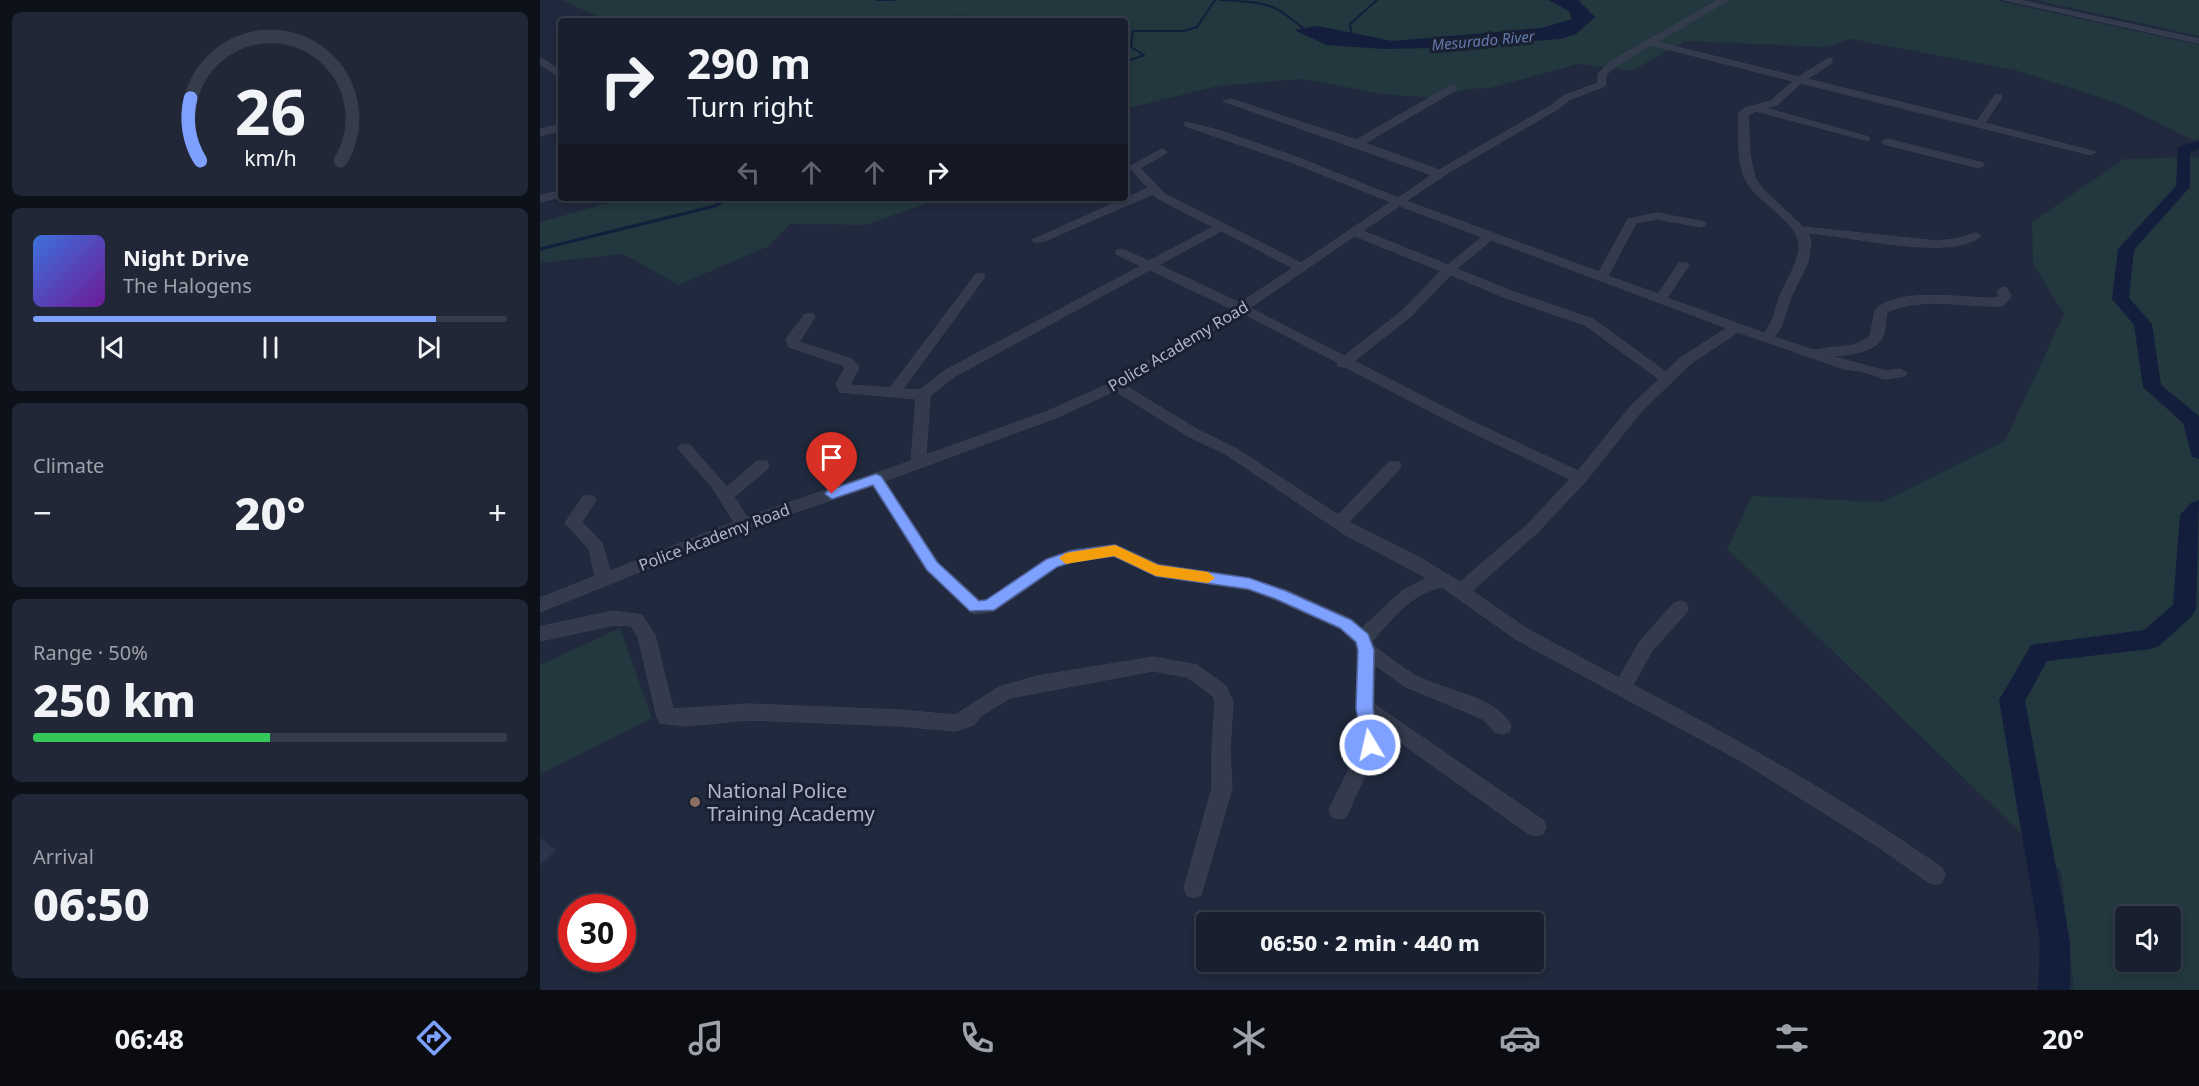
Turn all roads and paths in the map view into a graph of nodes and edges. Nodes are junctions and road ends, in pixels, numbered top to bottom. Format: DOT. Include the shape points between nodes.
graph roads {
  1 [pos="1724,0"];
  2 [pos="2009,0"];
  3 [pos="2199,41"];
  4 [pos="1651,43"];
  5 [pos="1828,61"];
  6 [pos="544,62"];
  7 [pos="558,73"];
  8 [pos="1799,80"];
  9 [pos="1453,88"];
  10 [pos="1998,97"];
  11 [pos="1228,101"];
  12 [pos="1758,109"];
  13 [pos="1188,124"];
  14 [pos="1980,124"];
  15 [pos="558,128"];
  16 [pos="540,133"];
  17 [pos="1866,139"];
  18 [pos="1887,142"];
  19 [pos="1357,143"];
  20 [pos="1162,152"];
  21 [pos="2091,152"];
  22 [pos="1130,165"];
  23 [pos="1979,165"];
  24 [pos="1440,174"];
  25 [pos="1155,189"];
  26 [pos="558,195"];
  27 [pos="540,199"];
  28 [pos="1127,201"];
  29 [pos="1128,201"];
  30 [pos="1399,202"];
  31 [pos="1701,224"];
  32 [pos="1220,228"];
  33 [pos="1803,230"];
  34 [pos="1353,231"];
  35 [pos="1490,236"];
  36 [pos="1975,236"];
  37 [pos="1038,240"];
  38 [pos="1120,252"];
  39 [pos="1150,265"];
  40 [pos="1683,265"];
  41 [pos="1303,268"];
  42 [pos="1448,271"];
  43 [pos="980,276"];
  44 [pos="1602,277"];
  45 [pos="2003,291"];
  46 [pos="1661,298"];
  47 [pos="1240,309"];
  48 [pos="809,317"];
  49 [pos="1738,327"];
  50 [pos="1767,338"];
  51 [pos="1812,353"];
  52 [pos="1343,363"];
  53 [pos="1900,373"];
  54 [pos="1667,379"];
  55 [pos="1116,386"];
  56 [pos="893,393"];
  57 [pos="923,395"];
  58 [pos="685,448"];
  59 [pos="918,464"];
  60 [pos="762,465"];
  61 [pos="1394,466"];
  62 [pos="1580,478"];
  63 [pos="876,479"];
  64 [pos="726,496"];
  65 [pos="588,500"];
  66 [pos="1339,523"];
  67 [pos="744,524"];
  68 [pos="604,579"];
  69 [pos="1442,581"];
  70 [pos="1461,591"];
  71 [pos="540,604"];
  72 [pos="1680,608"];
  73 [pos="540,634"];
  74 [pos="1364,644"];
  75 [pos="1623,687"];
  76 [pos="1365,708"];
  77 [pos="1502,726"];
  78 [pos="1339,810"];
  79 [pos="1536,827"];
  80 [pos="1935,875"];
  81 [pos="1194,888"];
  1 -- 4 [label="street, Police Academy Road"];
  2 -- 3 [label="street"];
  4 -- 8 [label="street"];
  4 -- 24 [label="street, Police Academy Road" via="1602,74 1602,84 1566,98"];
  5 -- 8 [label="street"];
  6 -- 7 [label="street"];
  8 -- 12 [label="street" via="1774,103"];
  8 -- 14 [label="street"];
  9 -- 19 [label="street"];
  10 -- 14 [label="street"];
  11 -- 19 [label="street"];
  12 -- 17 [label="street"];
  12 -- 33 [label="street" via="1743,114 1749,176 1767,199"];
  13 -- 30 [label="street" via="1363,185"];
  14 -- 21 [label="street"];
  15 -- 16 [label="street"];
  18 -- 23 [label="street"];
  19 -- 24 [label="street"];
  20 -- 22 [label="street"];
  22 -- 25 [label="street"];
  24 -- 30 [label="street, Police Academy Road"];
  25 -- 29 [label="street"];
  25 -- 32 [label="street"];
  26 -- 27 [label="street"];
  28 -- 37 [label="street"];
  30 -- 34 [label="street, Police Academy Road"];
  30 -- 35 [label="street"];
  31 -- 44 [label="street" via="1639,217 1632,221"];
  32 -- 39 [label="street"];
  32 -- 41 [label="street"];
  33 -- 36 [label="street" via="1838,230 1936,245"];
  33 -- 50 [label="street" via="1806,246 1802,265 1785,297 1775,330"];
  34 -- 41 [label="street, Police Academy Road"];
  34 -- 42 [label="street"];
  35 -- 42 [label="street"];
  35 -- 44 [label="street"];
  38 -- 39 [label="street"];
  39 -- 47 [label="street"];
  39 -- 57 [label="street" via="949,374"];
  40 -- 46 [label="street"];
  41 -- 47 [label="street, Police Academy Road"];
  42 -- 52 [label="street" via="1406,314"];
  42 -- 54 [label="street" via="1589,322"];
  43 -- 56 [label="street"];
  44 -- 46 [label="street"];
  45 -- 51 [label="street" via="2005,296 2000,302 1897,303 1881,310 1876,338 1868,344"];
  46 -- 49 [label="street"];
  47 -- 52 [label="street"];
  47 -- 55 [label="street, Police Academy Road"];
  48 -- 56 [label="street" via="792,339 793,344 848,362 852,367 843,384 845,389"];
  49 -- 50 [label="street"];
  49 -- 54 [label="street" via="1685,361"];
  50 -- 51 [label="street"];
  51 -- 53 [label="street" via="1885,375"];
  52 -- 62 [label="street"];
  54 -- 62 [label="street" via="1635,410"];
  55 -- 59 [label="street, Police Academy Road"];
  55 -- 66 [label="street" via="1232,452"];
  56 -- 57 [label="street"];
  57 -- 59 [label="street"];
  58 -- 64 [label="street"];
  59 -- 63 [label="street, Police Academy Road"];
  60 -- 64 [label="street"];
  61 -- 66 [label="street"];
  62 -- 70 [label="street" via="1533,528"];
  63 -- 67 [label="street, Police Academy Road"];
  63 -- 74 [label="street" via="932,566 976,607 989,606 1052,563 1071,556 1115,550 1156,570 1249,584 1281,595 1346,624"];
  64 -- 67 [label="street"];
  65 -- 68 [label="street" via="573,523 596,547"];
  66 -- 69 [label="street" via="1413,561"];
  67 -- 68 [label="street, Police Academy Road"];
  68 -- 71 [label="street, Police Academy Road"];
  69 -- 70 [label="street"];
  69 -- 74 [label="street" via="1416,587"];
  70 -- 75 [label="street" via="1523,635"];
  72 -- 75 [label="street" via="1646,646"];
  73 -- 81 [label="street" via="614,618 636,620 646,635 666,717 749,712 955,723 1005,692 1037,684 1153,664 1191,670 1220,691 1224,702 1222,788"];
  74 -- 76 [label="street"];
  74 -- 77 [label="street" via="1410,681 1489,713"];
  75 -- 80 [label="street" via="1758,760"];
  76 -- 78 [label="street" via="1370,745"];
  76 -- 79 [label="street"];
}
